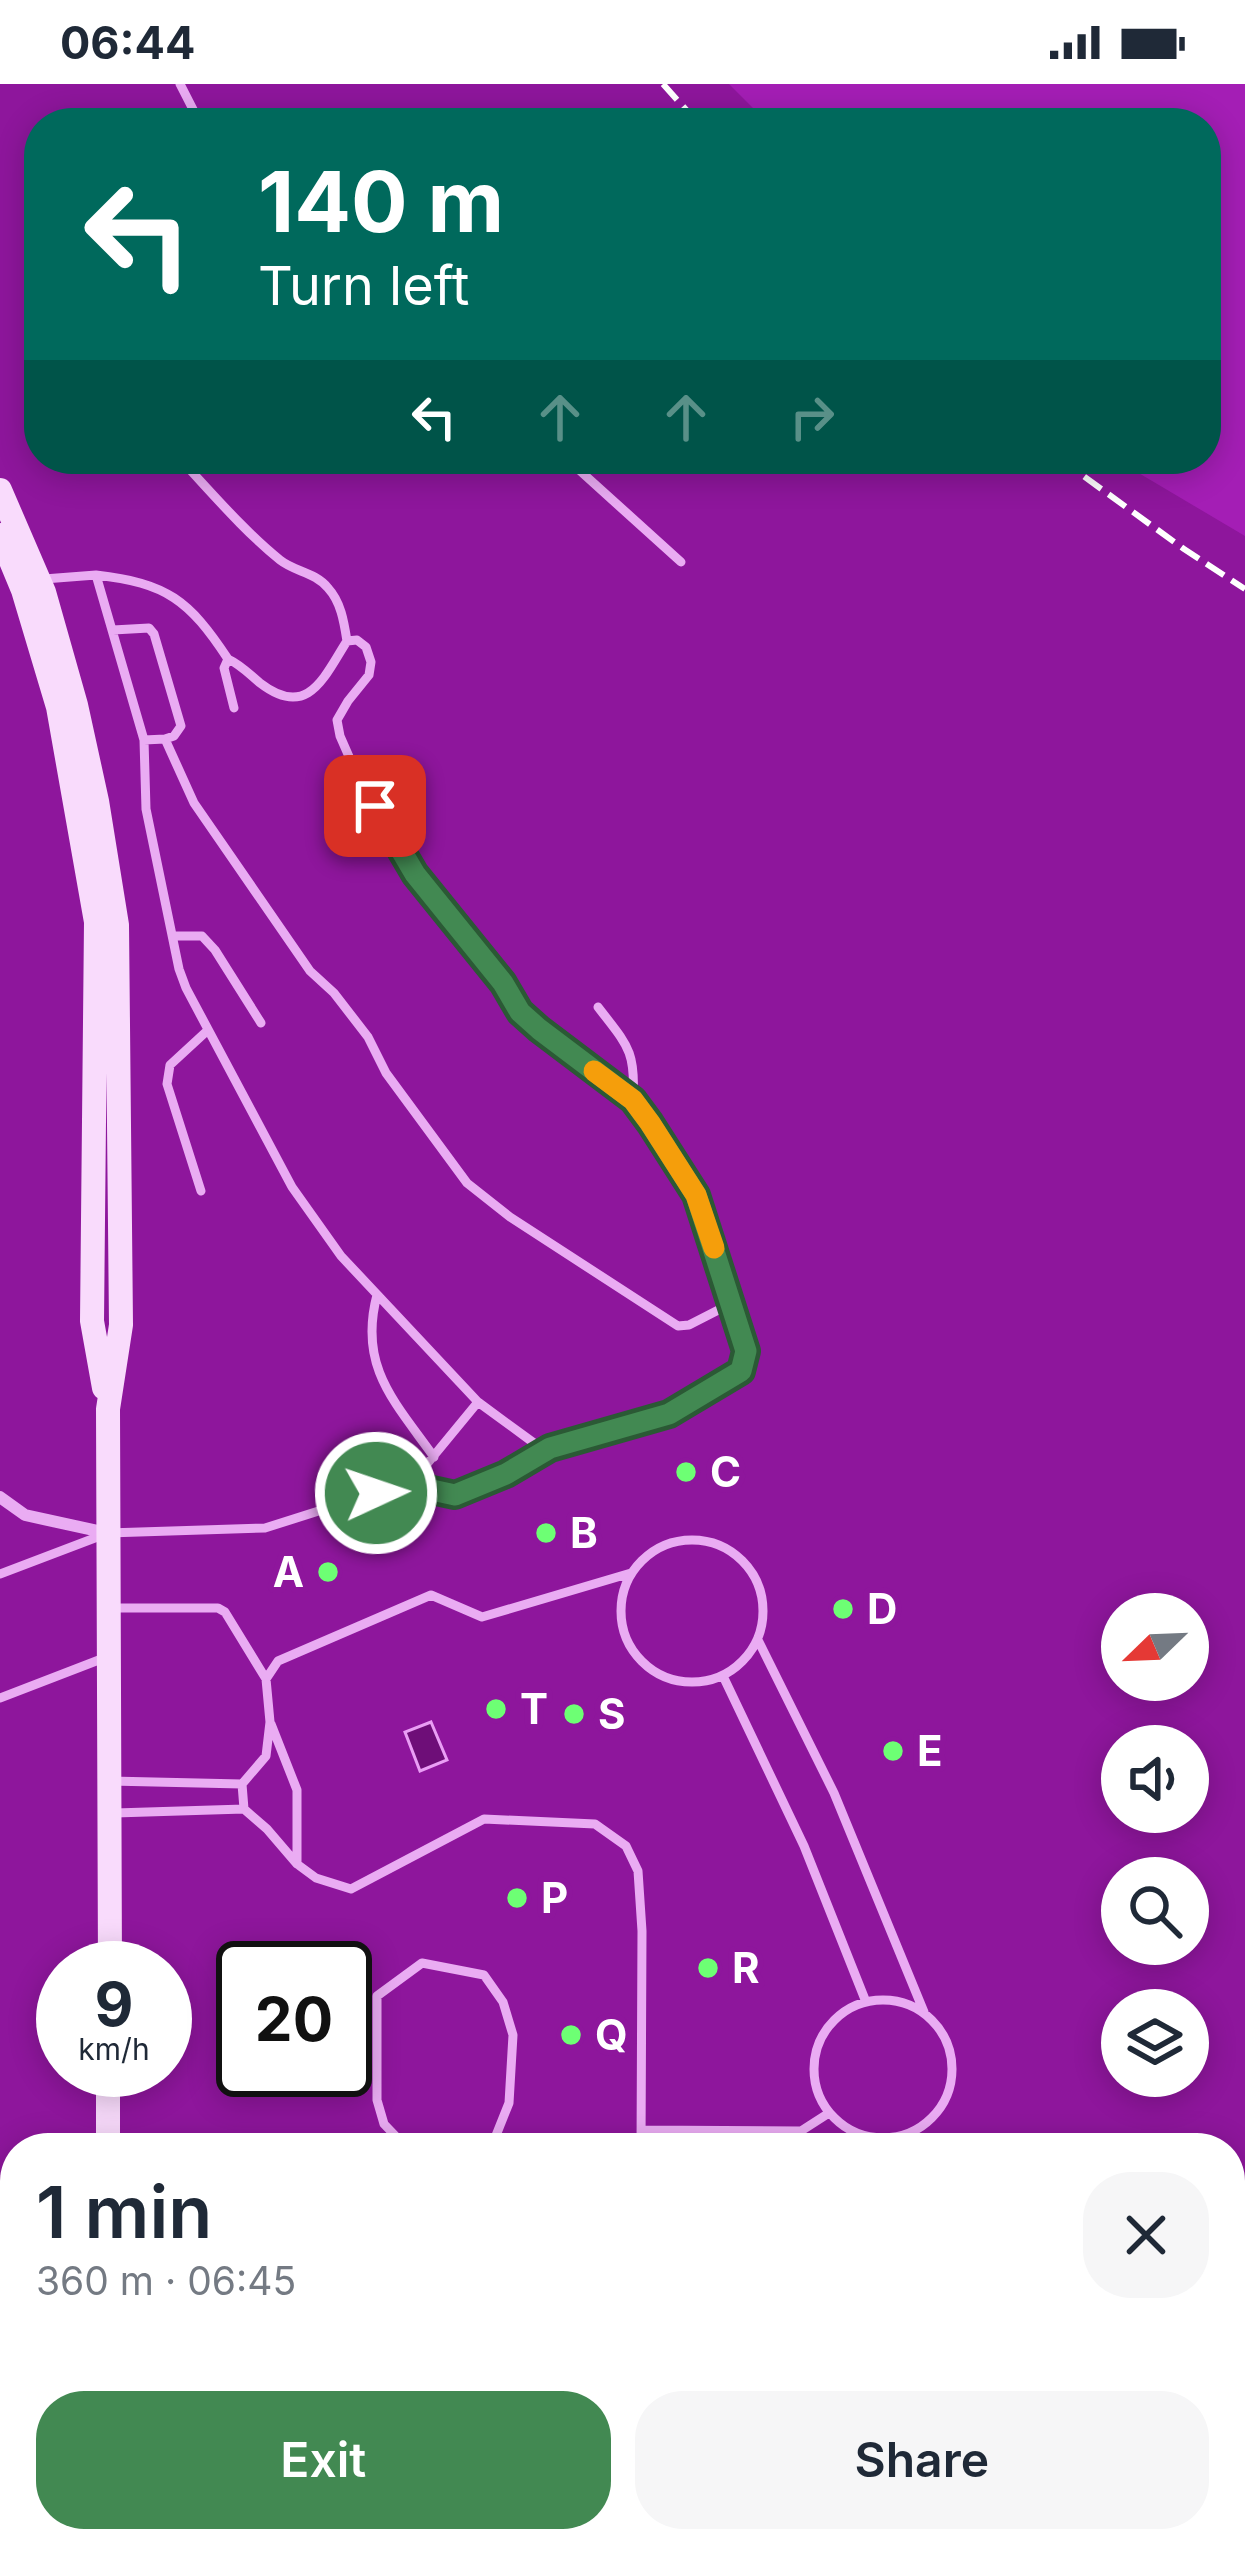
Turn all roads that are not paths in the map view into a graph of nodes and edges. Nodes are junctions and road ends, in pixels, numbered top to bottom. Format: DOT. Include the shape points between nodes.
graph roads {
  1 [pos="195,474"];
  2 [pos="584,474"];
  3 [pos="0,490"];
  4 [pos="0,535"];
  5 [pos="681,562"];
  6 [pos="96,575"];
  7 [pos="38,580"];
  8 [pos="113,630"];
  9 [pos="347,640"];
  10 [pos="228,659"];
  11 [pos="234,708"];
  12 [pos="165,739"];
  13 [pos="144,740"];
  14 [pos="173,936"];
  15 [pos="598,1007"];
  16 [pos="261,1023"];
  17 [pos="208,1030"];
  18 [pos="633,1100"];
  19 [pos="201,1191"];
  20 [pos="376,1294"];
  21 [pos="732,1303"];
  22 [pos="478,1402"];
  23 [pos="108,1409"];
  24 [pos="550,1448"];
  25 [pos="434,1457"];
  26 [pos="413,1481"];
  27 [pos="0,1497"];
  28 [pos="108,1533"];
  29 [pos="631,1573"];
  30 [pos="0,1574"];
  31 [pos="109,1608"];
  32 [pos="758,1640"];
  33 [pos="109,1656"];
  34 [pos="723,1676"];
  35 [pos="266,1679"];
  36 [pos="0,1698"];
  37 [pos="270,1722"];
  38 [pos="109,1781"];
  39 [pos="242,1784"];
  40 [pos="244,1809"];
  41 [pos="109,1813"];
  42 [pos="297,1864"];
  43 [pos="110,1941"];
  44 [pos="866,2002"];
  45 [pos="924,2012"];
  46 [pos="108,2097"];
  47 [pos="830,2113"];
  48 [pos="641,2130"];
  49 [pos="107,2133"];
  50 [pos="392,2133"];
  51 [pos="497,2133"];
  52 [pos="857,2133"];
  53 [pos="909,2133"];
  1 -- 9 [label="lane" via="273,555 329,588"];
  2 -- 5 [label="lane"];
  3 -- 7 [label="main road"];
  4 -- 23 [label="main road" via="58,707 95,922 92,1322"];
  6 -- 7 [label="lane"];
  6 -- 8 [label="lane"];
  6 -- 10 [label="lane" via="166,593 208,628"];
  7 -- 23 [label="main road" via="76,705 117,925 121,1325"];
  8 -- 12 [label="lane" via="154,634 181,726"];
  8 -- 13 [label="lane"];
  9 -- 10 [label="lane" via="329,673 297,698 281,697"];
  9 -- 18 [label="lane" via="366,647 371,662 337,720 340,736 415,874 520,1012"];
  10 -- 11 [label="lane"];
  12 -- 13 [label="lane"];
  12 -- 21 [label="lane" via="194,803 466,1183 678,1326"];
  13 -- 14 [label="lane" via="146,809"];
  14 -- 16 [label="lane" via="202,936"];
  14 -- 17 [label="lane"];
  15 -- 18 [label="lane" via="628,1046"];
  17 -- 19 [label="lane" via="170,1065 167,1084"];
  17 -- 20 [label="lane" via="292,1187"];
  18 -- 21 [label="lane" via="696,1195"];
  20 -- 22 [label="lane"];
  20 -- 25 [label="lane" via="376,1367"];
  21 -- 24 [label="lane" via="746,1351 741,1371 669,1414"];
  22 -- 24 [label="lane"];
  22 -- 25 [label="lane"];
  23 -- 28 [label="main road"];
  24 -- 26 [label="lane" via="455,1495"];
  25 -- 26 [label="lane"];
  26 -- 28 [label="lane" via="265,1528"];
  27 -- 28 [label="street" via="25,1515"];
  28 -- 30 [label="lane"];
  28 -- 31 [label="main road"];
  29 -- 32 [label="lane" via="676,1541 720,1545 753,1575 762,1596"];
  29 -- 34 [label="lane" via="620,1617 638,1659 678,1682"];
  29 -- 35 [label="lane" via="482,1617 431,1595 278,1661"];
  31 -- 33 [label="main road"];
  31 -- 35 [label="lane" via="218,1607"];
  32 -- 34 [label="lane"];
  32 -- 45 [label="lane" via="834,1793"];
  33 -- 36 [label="lane"];
  33 -- 38 [label="main road"];
  34 -- 44 [label="lane"];
  35 -- 37 [label="lane"];
  37 -- 39 [label="lane" via="266,1756"];
  37 -- 42 [label="lane" via="297,1790"];
  38 -- 39 [label="lane"];
  38 -- 41 [label="main road"];
  39 -- 40 [label="lane"];
  40 -- 41 [label="lane"];
  40 -- 42 [label="lane"];
  41 -- 43 [label="main road"];
  42 -- 48 [label="lane" via="351,1888 484,1819 595,1825 626,1846 640,1898"];
  44 -- 45 [label="lane" via="886,1999"];
  44 -- 47 [label="lane" via="828,2027 818,2048 818,2093"];
  45 -- 53 [label="lane" via="950,2048 953,2071 938,2113"];
  46 -- 49 [label="main road"];
  47 -- 48 [label="lane" via="801,2132"];
  47 -- 52 [label="lane"];
  50 -- 51 [label="lane" via="377,2101 377,1996 422,1963 484,1975 503,2002 513,2035 509,2103"];
}
